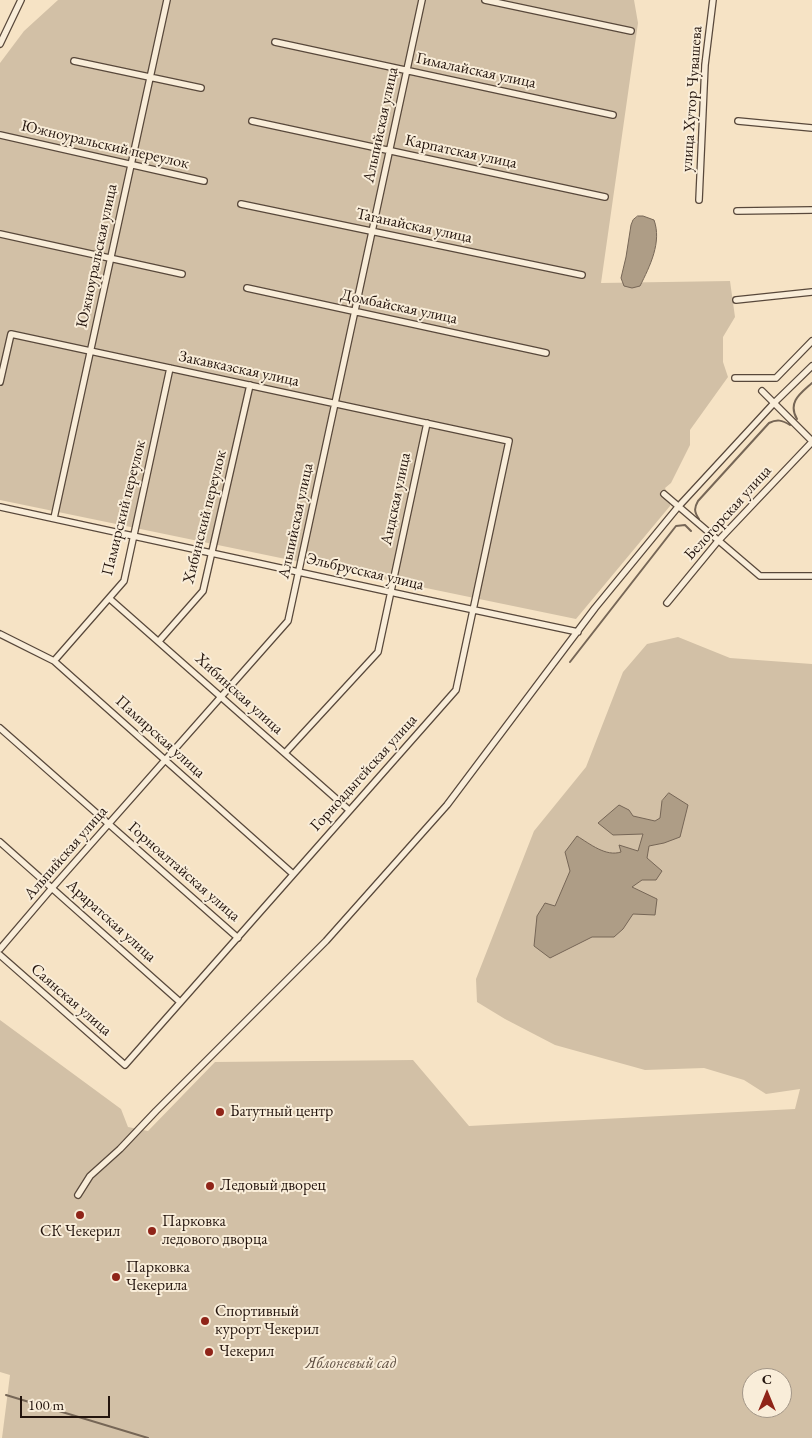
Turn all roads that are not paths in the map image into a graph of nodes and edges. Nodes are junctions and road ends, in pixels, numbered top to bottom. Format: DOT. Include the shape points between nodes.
graph roads {
  1 [pos="21,0"];
  2 [pos="167,0"];
  3 [pos="422,0"];
  4 [pos="485,0"];
  5 [pos="713,0"];
  6 [pos="631,31"];
  7 [pos="275,42"];
  8 [pos="0,44"];
  9 [pos="74,61"];
  10 [pos="407,70"];
  11 [pos="150,77"];
  12 [pos="201,88"];
  13 [pos="613,115"];
  14 [pos="738,120"];
  15 [pos="252,121"];
  16 [pos="812,128"];
  17 [pos="0,135"];
  18 [pos="390,151"];
  19 [pos="131,165"];
  20 [pos="204,181"];
  21 [pos="605,197"];
  22 [pos="699,200"];
  23 [pos="241,204"];
  24 [pos="812,210"];
  25 [pos="737,211"];
  26 [pos="372,231"];
  27 [pos="0,234"];
  28 [pos="111,258"];
  29 [pos="182,274"];
  30 [pos="582,275"];
  31 [pos="247,288"];
  32 [pos="812,292"];
  33 [pos="736,300"];
  34 [pos="355,311"];
  35 [pos="812,341"];
  36 [pos="90,351"];
  37 [pos="546,353"];
  38 [pos="812,366"];
  39 [pos="170,368"];
  40 [pos="735,378"];
  41 [pos="0,382"];
  42 [pos="250,385"];
  43 [pos="762,391"];
  44 [pos="774,403"];
  45 [pos="336,404"];
  46 [pos="427,423"];
  47 [pos="509,441"];
  48 [pos="812,441"];
  49 [pos="664,494"];
  50 [pos="0,507"];
  51 [pos="678,507"];
  52 [pos="54,518"];
  53 [pos="134,536"];
  54 [pos="718,542"];
  55 [pos="213,552"];
  56 [pos="300,571"];
  57 [pos="812,576"];
  58 [pos="390,591"];
  59 [pos="110,599"];
  60 [pos="666,603"];
  61 [pos="472,610"];
  62 [pos="578,632"];
  63 [pos="0,634"];
  64 [pos="159,641"];
  65 [pos="54,661"];
  66 [pos="222,697"];
  67 [pos="0,728"];
  68 [pos="285,754"];
  69 [pos="165,761"];
  70 [pos="350,810"];
  71 [pos="109,824"];
  72 [pos="0,842"];
  73 [pos="293,874"];
  74 [pos="52,888"];
  75 [pos="238,938"];
  76 [pos="0,950"];
  77 [pos="0,955"];
  78 [pos="180,1002"];
  79 [pos="125,1065"];
  80 [pos="78,1195"];
  1 -- 8 [label="street"];
  2 -- 11 [label="street, Южноуральская улица"];
  3 -- 10 [label="street, Альпийская улица"];
  4 -- 6 [label="street"];
  5 -- 22 [label="street, улица Хутор Чувашева" via="705,64"];
  7 -- 10 [label="street, Гималайская улица"];
  9 -- 11 [label="street"];
  10 -- 13 [label="street, Гималайская улица"];
  10 -- 18 [label="street, Альпийская улица"];
  11 -- 12 [label="street"];
  11 -- 19 [label="street, Южноуральская улица"];
  14 -- 16 [label="street"];
  15 -- 18 [label="street, Карпатская улица"];
  17 -- 19 [label="street, Южноуральский переулок"];
  18 -- 21 [label="street, Карпатская улица"];
  18 -- 26 [label="street, Альпийская улица"];
  19 -- 20 [label="street, Южноуральский переулок"];
  19 -- 28 [label="street, Южноуральская улица"];
  23 -- 26 [label="street, Таганайская улица"];
  24 -- 25 [label="street"];
  26 -- 30 [label="street, Таганайская улица"];
  26 -- 34 [label="street, Альпийская улица"];
  27 -- 28 [label="street"];
  28 -- 29 [label="street"];
  28 -- 36 [label="street, Южноуральская улица"];
  31 -- 34 [label="street, Домбайская улица"];
  32 -- 33 [label="street"];
  34 -- 37 [label="street, Домбайская улица"];
  34 -- 45 [label="street, Альпийская улица"];
  35 -- 40 [label="street" via="776,378"];
  36 -- 39 [label="street, Закавказская улица"];
  36 -- 41 [label="street, Закавказская улица" via="11,334"];
  36 -- 52 [label="street, Южноуральская улица"];
  38 -- 44 [label="street"];
  39 -- 42 [label="street, Закавказская улица"];
  39 -- 53 [label="street, Памирский переулок"];
  42 -- 45 [label="street, Закавказская улица"];
  42 -- 55 [label="street, Хибинский переулок"];
  43 -- 44 [label="street"];
  44 -- 48 [label="street"];
  44 -- 51 [label="street"];
  45 -- 46 [label="street, Закавказская улица"];
  45 -- 56 [label="street, Альпийская улица"];
  46 -- 47 [label="street, Закавказская улица"];
  46 -- 58 [label="street, Андская улица"];
  47 -- 61 [label="street, Горноадыгейская улица"];
  48 -- 54 [label="street, Белогорская улица"];
  49 -- 51 [label="street"];
  50 -- 52 [label="street, Эльбрусская улица"];
  51 -- 54 [label="street"];
  51 -- 62 [label="street"];
  52 -- 53 [label="street, Эльбрусская улица"];
  53 -- 55 [label="street, Эльбрусская улица"];
  53 -- 59 [label="street, Памирский переулок" via="124,581"];
  54 -- 57 [label="street" via="760,576"];
  54 -- 60 [label="street, Белогорская улица"];
  55 -- 56 [label="street, Эльбрусская улица"];
  55 -- 64 [label="street, Хибинский переулок" via="203,591"];
  56 -- 58 [label="street, Эльбрусская улица"];
  56 -- 66 [label="street, Альпийская улица" via="288,622"];
  58 -- 61 [label="street, Эльбрусская улица"];
  58 -- 68 [label="street, Андская улица" via="378,652"];
  59 -- 64 [label="street, Хибинская улица"];
  59 -- 65 [label="street, Памирский переулок"];
  61 -- 62 [label="street, Эльбрусская улица"];
  61 -- 70 [label="street, Горноадыгейская улица" via="456,690"];
  62 -- 80 [label="street" via="447,805 326,941 90,1176"];
  63 -- 65 [label="street, Памирская улица"];
  64 -- 66 [label="street, Хибинская улица"];
  65 -- 69 [label="street, Памирская улица"];
  66 -- 68 [label="street, Хибинская улица"];
  66 -- 69 [label="street, Альпийская улица"];
  67 -- 71 [label="street, Горноалтайская улица"];
  68 -- 70 [label="street, Хибинская улица"];
  69 -- 71 [label="street, Альпийская улица"];
  69 -- 73 [label="street, Памирская улица"];
  70 -- 73 [label="street, Горноадыгейская улица"];
  71 -- 74 [label="street, Альпийская улица"];
  71 -- 75 [label="street, Горноалтайская улица"];
  72 -- 74 [label="street, Араратская улица"];
  73 -- 75 [label="street, Горноадыгейская улица"];
  74 -- 76 [label="street, Альпийская улица"];
  74 -- 78 [label="street, Араратская улица"];
  75 -- 78 [label="street, Горноадыгейская улица"];
  77 -- 79 [label="street, Саянская улица"];
  78 -- 79 [label="street, Горноадыгейская улица"];
}
